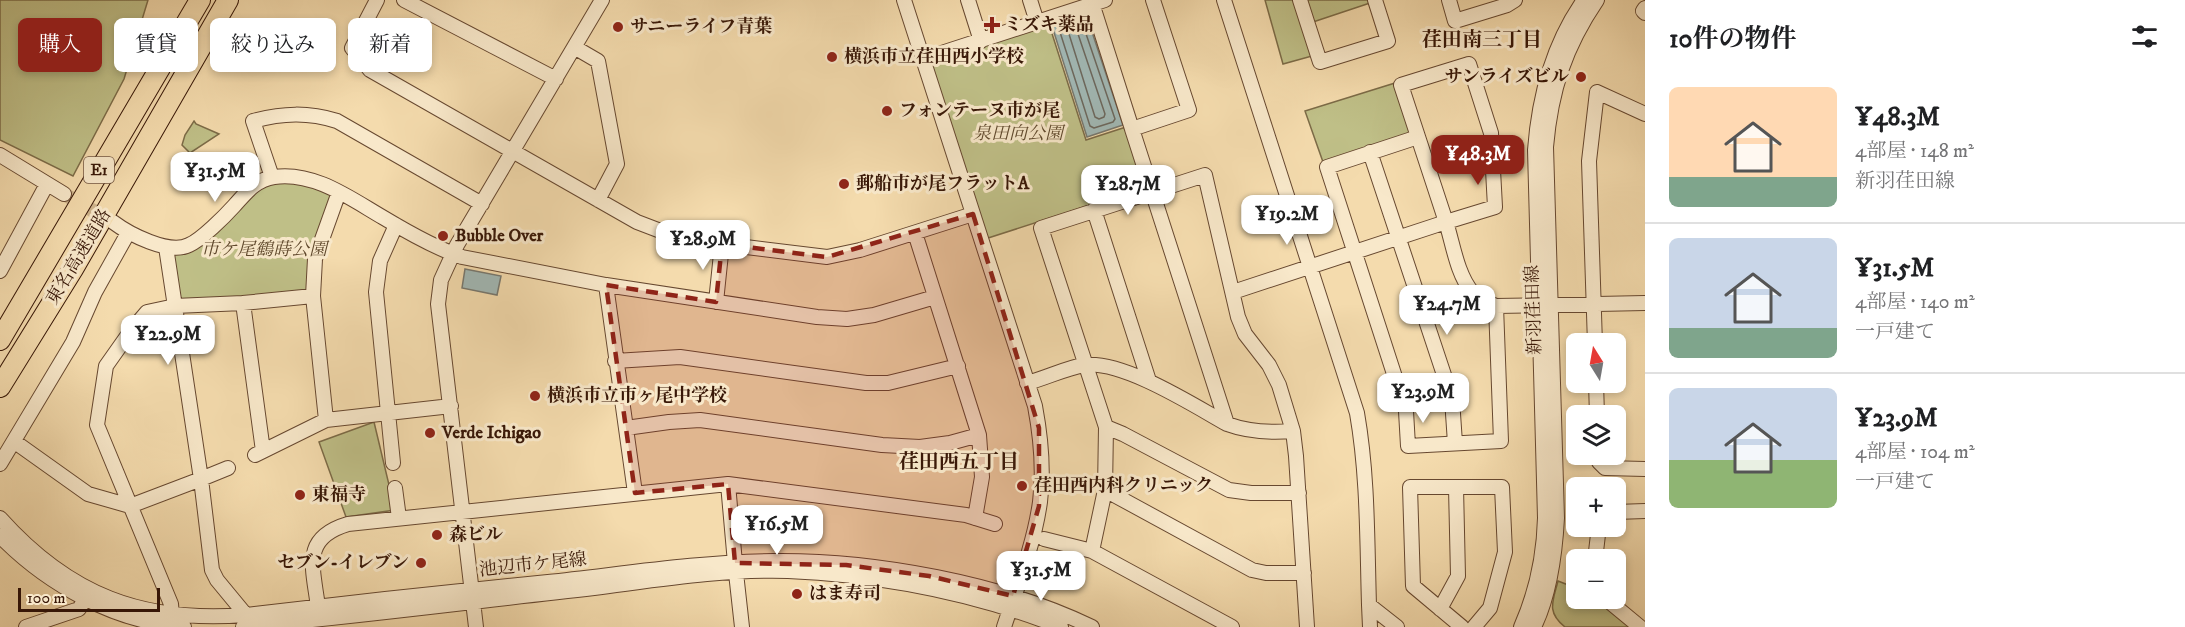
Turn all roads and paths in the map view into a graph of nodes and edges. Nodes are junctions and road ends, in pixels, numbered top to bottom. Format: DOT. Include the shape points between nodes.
graph roads {
  1 [pos="200,0"];
  2 [pos="228,0"];
  3 [pos="377,0"];
  4 [pos="404,0"];
  5 [pos="602,0"];
  6 [pos="904,0"];
  7 [pos="968,0"];
  8 [pos="1030,0"];
  9 [pos="1153,0"];
  10 [pos="1224,0"];
  11 [pos="1300,0"];
  12 [pos="1375,0"];
  13 [pos="1449,0"];
  14 [pos="1515,0"];
  15 [pos="1584,0"];
  16 [pos="1597,0"];
  17 [pos="1096,1"];
  18 [pos="1037,22"];
  19 [pos="981,41"];
  20 [pos="574,47"];
  21 [pos="923,59"];
  22 [pos="556,79"];
  23 [pos="1645,114"];
  24 [pos="1132,129"];
  25 [pos="119,135"];
  26 [pos="1418,137"];
  27 [pos="513,152"];
  28 [pos="1370,152"];
  29 [pos="0,155"];
  30 [pos="272,177"];
  31 [pos="47,184"];
  32 [pos="339,192"];
  33 [pos="1153,192"];
  34 [pos="64,194"];
  35 [pos="598,200"];
  36 [pos="482,204"];
  37 [pos="1094,210"];
  38 [pos="973,214"];
  39 [pos="113,222"];
  40 [pos="1446,222"];
  41 [pos="396,225"];
  42 [pos="128,233"];
  43 [pos="915,233"];
  44 [pos="1398,237"];
  45 [pos="722,244"];
  46 [pos="166,247"];
  47 [pos="1354,251"];
  48 [pos="453,254"];
  49 [pos="1310,266"];
  50 [pos="1,269"];
  51 [pos="73,269"];
  52 [pos="606,285"];
  53 [pos="1233,292"];
  54 [pos="313,296"];
  55 [pos="935,297"];
  56 [pos="716,302"];
  57 [pos="243,303"];
  58 [pos="1645,303"];
  59 [pos="1594,305"];
  60 [pos="175,306"];
  61 [pos="1496,306"];
  62 [pos="1545,306"];
  63 [pos="0,316"];
  64 [pos="1595,333"];
  65 [pos="0,340"];
  66 [pos="615,361"];
  67 [pos="1086,365"];
  68 [pos="958,366"];
  69 [pos="1149,381"];
  70 [pos="1027,383"];
  71 [pos="0,387"];
  72 [pos="0,404"];
  73 [pos="451,406"];
  74 [pos="388,412"];
  75 [pos="326,420"];
  76 [pos="1227,424"];
  77 [pos="1106,427"];
  78 [pos="626,428"];
  79 [pos="1293,431"];
  80 [pos="979,435"];
  81 [pos="15,442"];
  82 [pos="1455,443"];
  83 [pos="393,463"];
  84 [pos="0,464"];
  85 [pos="1602,465"];
  86 [pos="228,468"];
  87 [pos="1645,469"];
  88 [pos="201,479"];
  89 [pos="728,484"];
  90 [pos="1456,487"];
  91 [pos="395,488"];
  92 [pos="1105,490"];
  93 [pos="635,493"];
  94 [pos="1299,493"];
  95 [pos="130,506"];
  96 [pos="1645,511"];
  97 [pos="464,512"];
  98 [pos="1626,512"];
  99 [pos="0,518"];
  100 [pos="399,518"];
  101 [pos="975,518"];
  102 [pos="995,524"];
  103 [pos="0,536"];
  104 [pos="1044,539"];
  105 [pos="1092,551"];
  106 [pos="735,568"];
  107 [pos="1304,573"];
  108 [pos="473,596"];
  109 [pos="85,599"];
  110 [pos="1011,602"];
  111 [pos="1370,605"];
  112 [pos="318,607"];
  113 [pos="1440,609"];
  114 [pos="1618,609"];
  115 [pos="1537,621"];
  116 [pos="175,624"];
  117 [pos="250,624"];
  118 [pos="26,627"];
  119 [pos="476,627"];
  120 [pos="742,627"];
  121 [pos="1004,627"];
  122 [pos="1061,627"];
  123 [pos="1092,627"];
  124 [pos="1232,627"];
  125 [pos="1307,627"];
  126 [pos="1370,627"];
  127 [pos="1397,627"];
  128 [pos="1462,627"];
  129 [pos="1474,627"];
  130 [pos="1521,627"];
  131 [pos="1640,627"];
  1 -- 25 [label="highway, 東名高速道路 / E1"];
  2 -- 51 [label="highway, 東名高速道路 / E1"];
  3 -- 27 [label="street" via="352,48 370,70"];
  4 -- 22 [label="street"];
  5 -- 20 [label="street"];
  6 -- 21 [label="street"];
  7 -- 19 [label="street"];
  8 -- 18 [label="street"];
  9 -- 24 [label="street" via="1189,110"];
  10 -- 49 [label="street"];
  11 -- 12 [label="street" via="1320,62 1388,41"];
  13 -- 14 [label="street" via="1455,21"];
  15 -- 62 [label="street, 新羽荏田線" via="1551,63 1537,124 1534,150"];
  16 -- 62 [label="street, 新羽荏田線" via="1565,57 1547,130"];
  17 -- 18 [label="street"];
  17 -- 24 [label="street"];
  18 -- 19 [label="street"];
  19 -- 21 [label="street"];
  20 -- 22 [label="street"];
  20 -- 35 [label="street" via="598,61 617,164"];
  21 -- 38 [label="street"];
  22 -- 27 [label="street"];
  23 -- 59 [label="street" via="1597,92 1589,161"];
  24 -- 33 [label="street"];
  25 -- 63 [label="highway"];
  25 -- 65 [label="highway, 東名高速道路 / E1"];
  26 -- 28 [label="street"];
  26 -- 40 [label="street"];
  26 -- 40 [label="street" via="1401,85 1469,64 1491,133 1495,207"];
  27 -- 35 [label="street"];
  27 -- 36 [label="street"];
  28 -- 44 [label="street"];
  28 -- 47 [label="street" via="1327,167"];
  29 -- 31 [label="street"];
  30 -- 32 [label="street" via="306,179"];
  30 -- 36 [label="street" via="254,121 276,115 318,115 337,121"];
  30 -- 46 [label="street" via="257,183 188,246"];
  31 -- 34 [label="street"];
  31 -- 50 [label="street"];
  32 -- 41 [label="street"];
  32 -- 54 [label="street" via="315,259"];
  33 -- 37 [label="street"];
  33 -- 53 [label="street" via="1205,175"];
  33 -- 76 [label="street"];
  35 -- 45 [label="street" via="671,235"];
  36 -- 48 [label="street"];
  37 -- 67 [label="street" via="1041,228"];
  37 -- 69 [label="street"];
  38 -- 43 [label="street"];
  38 -- 70 [label="street"];
  39 -- 42 [label="street"];
  40 -- 44 [label="street"];
  40 -- 61 [label="street" via="1464,280 1481,300"];
  41 -- 48 [label="street"];
  41 -- 74 [label="street" via="380,261 376,292"];
  42 -- 46 [label="street"];
  42 -- 81 [label="street" via="73,342"];
  43 -- 45 [label="street" via="827,257"];
  43 -- 55 [label="street"];
  44 -- 47 [label="street"];
  44 -- 82 [label="street" via="1452,399"];
  45 -- 56 [label="street"];
  46 -- 60 [label="street"];
  47 -- 49 [label="street"];
  47 -- 82 [label="street" via="1406,411 1408,446"];
  48 -- 52 [label="street"];
  48 -- 73 [label="street" via="441,280 438,304"];
  49 -- 53 [label="street"];
  49 -- 111 [label="street" via="1357,412 1363,445"];
  51 -- 71 [label="highway, 東名高速道路 / E1"];
  51 -- 72 [label="highway"];
  52 -- 56 [label="street"];
  52 -- 66 [label="street"];
  53 -- 79 [label="street" via="1245,334 1269,365"];
  54 -- 57 [label="street"];
  54 -- 75 [label="street"];
  55 -- 56 [label="street" via="847,319"];
  55 -- 68 [label="street"];
  57 -- 60 [label="street"];
  57 -- 75 [label="street" via="259,453"];
  58 -- 59 [label="street"];
  59 -- 62 [label="street"];
  59 -- 64 [label="street"];
  60 -- 88 [label="street"];
  60 -- 95 [label="street" via="147,312 106,366 97,424"];
  61 -- 62 [label="street"];
  61 -- 82 [label="street" via="1501,441"];
  62 -- 115 [label="street, 新羽荏田線" via="1557,518 1552,568"];
  66 -- 68 [label="street" via="680,357 877,383"];
  66 -- 78 [label="street"];
  67 -- 69 [label="street" via="1111,368"];
  67 -- 70 [label="street"];
  67 -- 77 [label="street"];
  68 -- 80 [label="street"];
  69 -- 76 [label="street"];
  70 -- 110 [label="street" via="1039,428 1041,489 1032,536"];
  73 -- 74 [label="street"];
  73 -- 97 [label="street"];
  74 -- 75 [label="street"];
  74 -- 83 [label="street"];
  76 -- 79 [label="street" via="1258,432"];
  77 -- 92 [label="street"];
  77 -- 94 [label="street" via="1229,490"];
  78 -- 80 [label="street" via="700,420 921,447"];
  78 -- 93 [label="street"];
  79 -- 94 [label="street"];
  80 -- 101 [label="street" via="982,477"];
  81 -- 84 [label="street"];
  81 -- 95 [label="street" via="88,494"];
  85 -- 87 [label="street"];
  86 -- 88 [label="street"];
  88 -- 95 [label="street"];
  88 -- 117 [label="street" via="212,570"];
  89 -- 93 [label="street"];
  89 -- 101 [label="street"];
  89 -- 106 [label="street"];
  90 -- 113 [label="street" via="1458,576"];
  90 -- 113 [label="street" via="1410,487 1413,586"];
  90 -- 129 [label="street" via="1502,487 1505,552 1490,608"];
  91 -- 100 [label="street"];
  92 -- 105 [label="street"];
  92 -- 107 [label="street" via="1252,570"];
  93 -- 97 [label="street"];
  94 -- 107 [label="street"];
  95 -- 116 [label="street" via="171,604"];
  96 -- 98 [label="street"];
  97 -- 100 [label="street"];
  97 -- 108 [label="street"];
  99 -- 116 [label="street, 池辺市ケ尾線" via="29,549 63,575"];
  100 -- 112 [label="street" via="348,524 323,534 313,559"];
  101 -- 102 [label="street"];
  103 -- 109 [label="street, 池辺市ケ尾線" via="43,574"];
  104 -- 105 [label="street"];
  105 -- 124 [label="street"];
  106 -- 108 [label="street, 池辺市ケ尾線"];
  106 -- 110 [label="street, 池辺市ケ尾線" via="776,561 846,565 929,576"];
  106 -- 120 [label="street"];
  107 -- 125 [label="street"];
  108 -- 112 [label="street, 池辺市ケ尾線"];
  108 -- 117 [label="street, 池辺市ケ尾線"];
  108 -- 119 [label="street"];
  109 -- 116 [label="street, 池辺市ケ尾線" via="113,611"];
  109 -- 118 [label="street" via="79,609"];
  110 -- 121 [label="street"];
  110 -- 122 [label="street, 池辺市ケ尾線"];
  110 -- 123 [label="street, 池辺市ケ尾線"];
  111 -- 126 [label="street"];
  111 -- 127 [label="street"];
  112 -- 117 [label="street, 池辺市ケ尾線"];
  113 -- 128 [label="street"];
  114 -- 131 [label="street"];
  115 -- 130 [label="street, 新羽荏田線"];
  116 -- 117 [label="street, 池辺市ケ尾線" via="208,616"];
}
